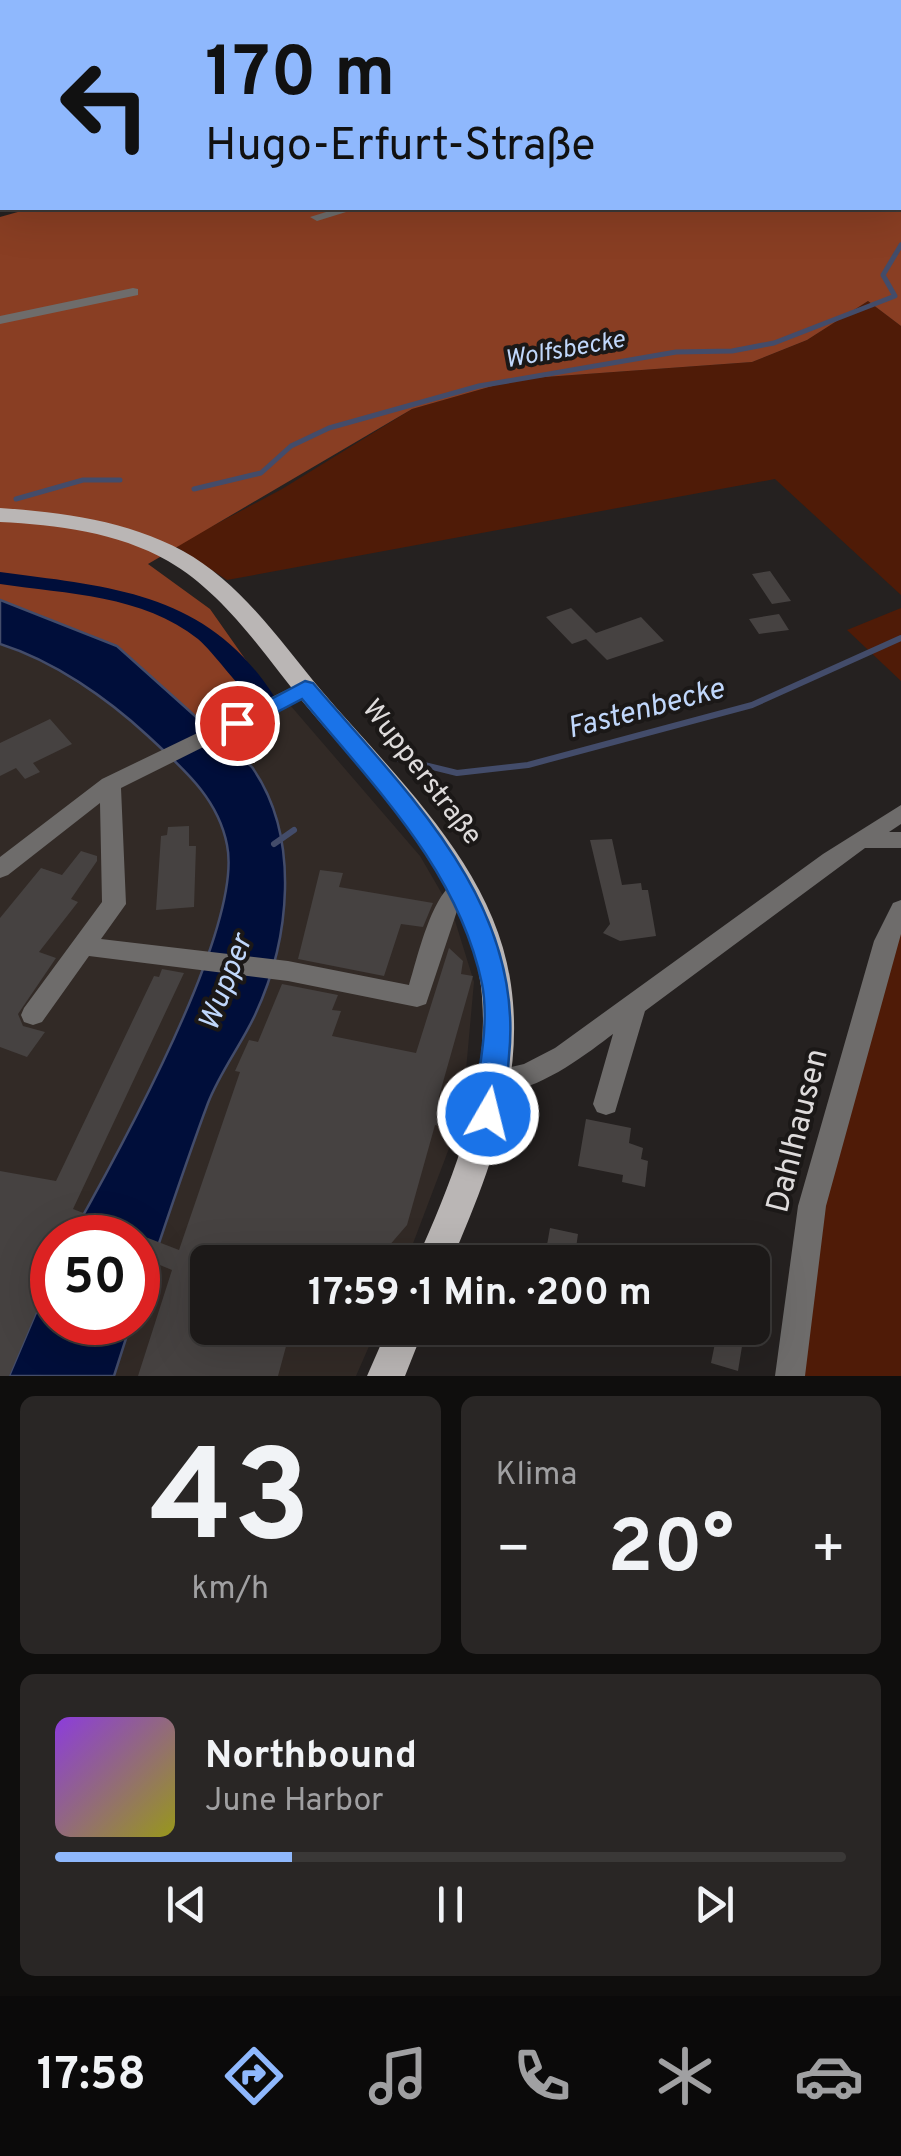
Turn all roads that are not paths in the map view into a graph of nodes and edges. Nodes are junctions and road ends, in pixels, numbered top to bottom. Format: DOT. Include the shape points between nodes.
graph roads {
  1 [pos="344,210"];
  2 [pos="317,217"];
  3 [pos="134,292"];
  4 [pos="0,320"];
  5 [pos="0,515"];
  6 [pos="305,688"];
  7 [pos="110,784"];
  8 [pos="901,813"];
  9 [pos="858,840"];
  10 [pos="901,840"];
  11 [pos="0,869"];
  12 [pos="462,887"];
  13 [pos="901,909"];
  14 [pos="83,946"];
  15 [pos="634,1005"];
  16 [pos="32,1016"];
  17 [pos="494,1081"];
  18 [pos="606,1104"];
  19 [pos="441,1245"];
  20 [pos="399,1345"];
  21 [pos="386,1376"];
  22 [pos="790,1376"];
  1 -- 2 [label="street"];
  3 -- 4 [label="street"];
  5 -- 6 [label="main road, Wupperstraße" via="106,530 175,556 228,596"];
  6 -- 7 [label="street"];
  6 -- 12 [label="main road, Wupperstraße" via="433,841"];
  7 -- 11 [label="street"];
  7 -- 14 [label="street" via="114,904"];
  8 -- 9 [label="street"];
  9 -- 10 [label="street"];
  9 -- 15 [label="street"];
  12 -- 14 [label="street" via="450,898 417,997 288,971"];
  12 -- 17 [label="main road, Wupperstraße" via="496,985"];
  13 -- 22 [label="street, Dahlhausen" via="886,941 812,1206"];
  14 -- 16 [label="street"];
  15 -- 17 [label="street" via="547,1065"];
  15 -- 18 [label="street"];
  17 -- 19 [label="main road, Wupperstraße" via="468,1182"];
  20 -- 21 [label="main road"];
}
